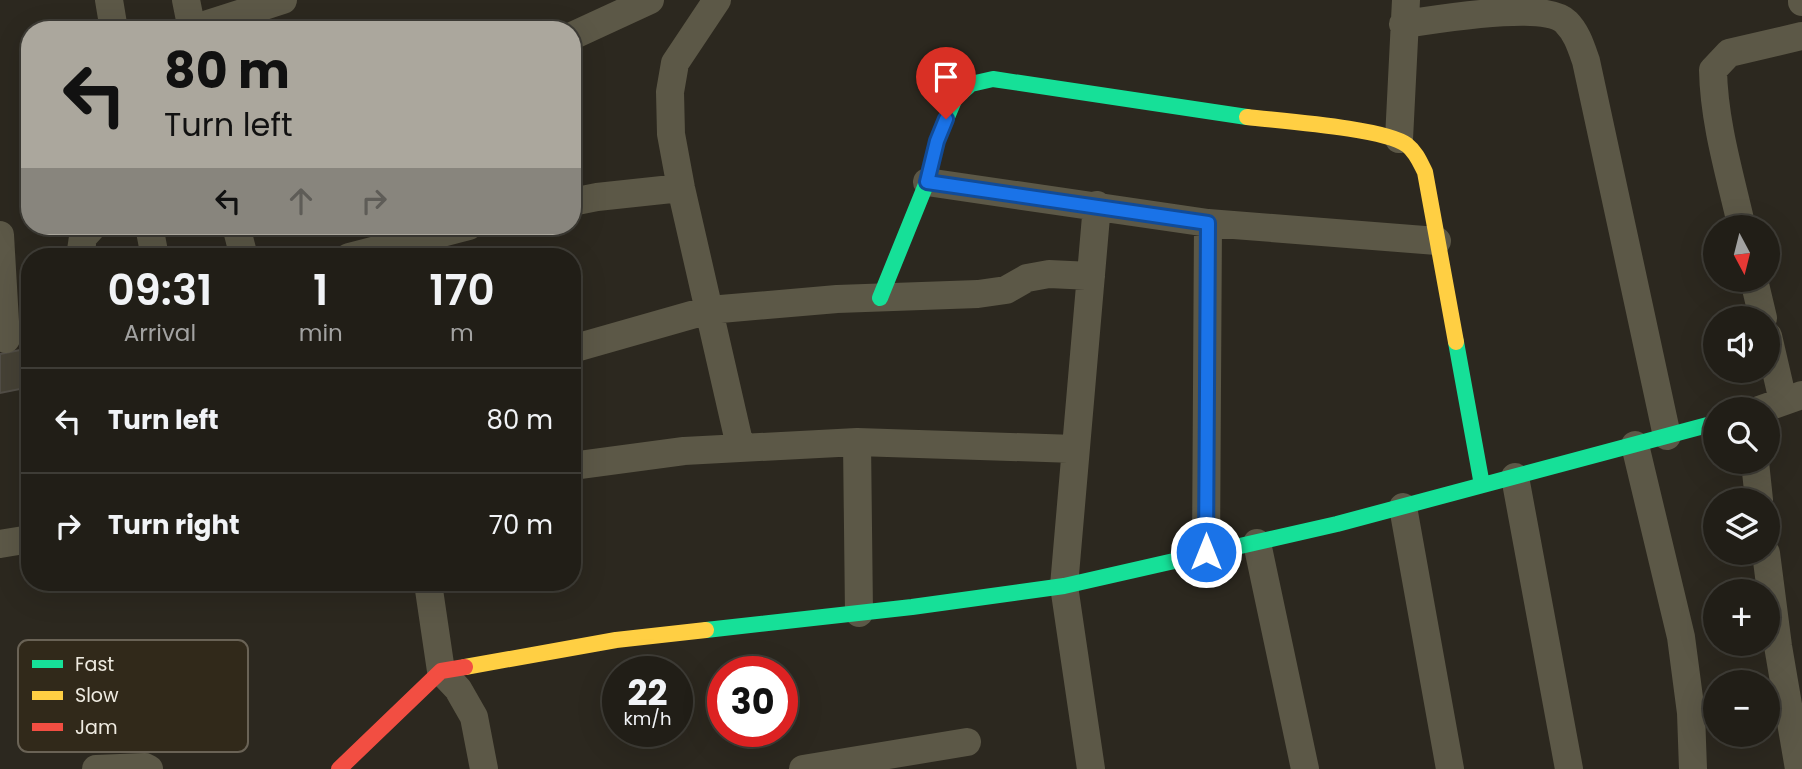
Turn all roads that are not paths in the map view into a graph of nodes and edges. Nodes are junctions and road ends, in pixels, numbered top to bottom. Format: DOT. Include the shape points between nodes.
graph roads {
  1 [pos="109,0"];
  2 [pos="186,0"];
  3 [pos="283,0"];
  4 [pos="650,0"];
  5 [pos="704,6"];
  6 [pos="1515,6"];
  7 [pos="1570,10"];
  8 [pos="1405,12"];
  9 [pos="112,21"];
  10 [pos="190,21"];
  11 [pos="217,21"];
  12 [pos="581,32"];
  13 [pos="1802,36"];
  14 [pos="1399,139"];
  15 [pos="927,182"];
  16 [pos="681,188"];
  17 [pos="581,200"];
  18 [pos="1097,205"];
  19 [pos="1739,215"];
  20 [pos="1208,223"];
  21 [pos="0,235"];
  22 [pos="434,235"];
  23 [pos="1437,240"];
  24 [pos="384,248"];
  25 [pos="1091,276"];
  26 [pos="880,298"];
  27 [pos="709,310"];
  28 [pos="12,338"];
  29 [pos="581,346"];
  30 [pos="1777,383"];
  31 [pos="1781,402"];
  32 [pos="1703,426"];
  33 [pos="1667,436"];
  34 [pos="857,442"];
  35 [pos="1635,445"];
  36 [pos="740,446"];
  37 [pos="1075,449"];
  38 [pos="581,465"];
  39 [pos="1516,477"];
  40 [pos="1482,485"];
  41 [pos="1403,507"];
  42 [pos="21,540"];
  43 [pos="1257,543"];
  44 [pos="0,544"];
  45 [pos="1206,552"];
  46 [pos="1769,565"];
  47 [pos="1064,586"];
  48 [pos="429,591"];
  49 [pos="859,613"];
  50 [pos="1790,643"];
  51 [pos="441,671"];
  52 [pos="967,742"];
  53 [pos="96,769"];
  54 [pos="149,769"];
  55 [pos="339,769"];
  56 [pos="484,769"];
  57 [pos="803,769"];
  58 [pos="1091,769"];
  59 [pos="1306,769"];
  60 [pos="1450,769"];
  61 [pos="1569,769"];
  62 [pos="1693,769"];
  63 [pos="1799,769"];
  1 -- 9 [label="street"];
  2 -- 10 [label="street"];
  3 -- 11 [label="street"];
  4 -- 12 [label="street"];
  5 -- 16 [label="street" via="676,63 670,92 671,134"];
  6 -- 7 [label="street" via="1540,12"];
  6 -- 8 [label="street"];
  7 -- 33 [label="street" via="1586,61"];
  8 -- 14 [label="street"];
  13 -- 19 [label="street" via="1729,53 1713,70 1719,131"];
  14 -- 15 [label="street" via="993,79 971,84 955,98"];
  14 -- 23 [label="street" via="1415,150 1425,172"];
  15 -- 18 [label="street"];
  15 -- 26 [label="street"];
  16 -- 17 [label="street"];
  16 -- 27 [label="street"];
  18 -- 20 [label="street"];
  18 -- 25 [label="street"];
  20 -- 23 [label="street"];
  20 -- 45 [label="street"];
  21 -- 28 [label="street"];
  22 -- 24 [label="street"];
  23 -- 40 [label="street"];
  25 -- 26 [label="street" via="1049,274 1027,278 1006,290 978,294"];
  25 -- 37 [label="street"];
  26 -- 27 [label="street"];
  27 -- 29 [label="street"];
  27 -- 36 [label="street"];
  30 -- 31 [label="street"];
  32 -- 33 [label="street"];
  33 -- 35 [label="street"];
  34 -- 36 [label="street"];
  34 -- 37 [label="street"];
  34 -- 49 [label="street"];
  35 -- 39 [label="street"];
  35 -- 62 [label="street" via="1681,636 1692,713"];
  36 -- 38 [label="street"];
  37 -- 47 [label="street"];
  39 -- 40 [label="street"];
  39 -- 61 [label="street"];
  40 -- 41 [label="street"];
  41 -- 43 [label="street"];
  41 -- 60 [label="street"];
  42 -- 44 [label="street"];
  43 -- 45 [label="street"];
  43 -- 59 [label="street"];
  45 -- 47 [label="street"];
  46 -- 50 [label="street"];
  47 -- 49 [label="street"];
  47 -- 58 [label="street"];
  48 -- 51 [label="street"];
  49 -- 51 [label="street" via="616,640"];
  50 -- 63 [label="street"];
  51 -- 55 [label="street"];
  51 -- 56 [label="street" via="474,717"];
  52 -- 57 [label="street"];
  53 -- 54 [label="street"];
}
